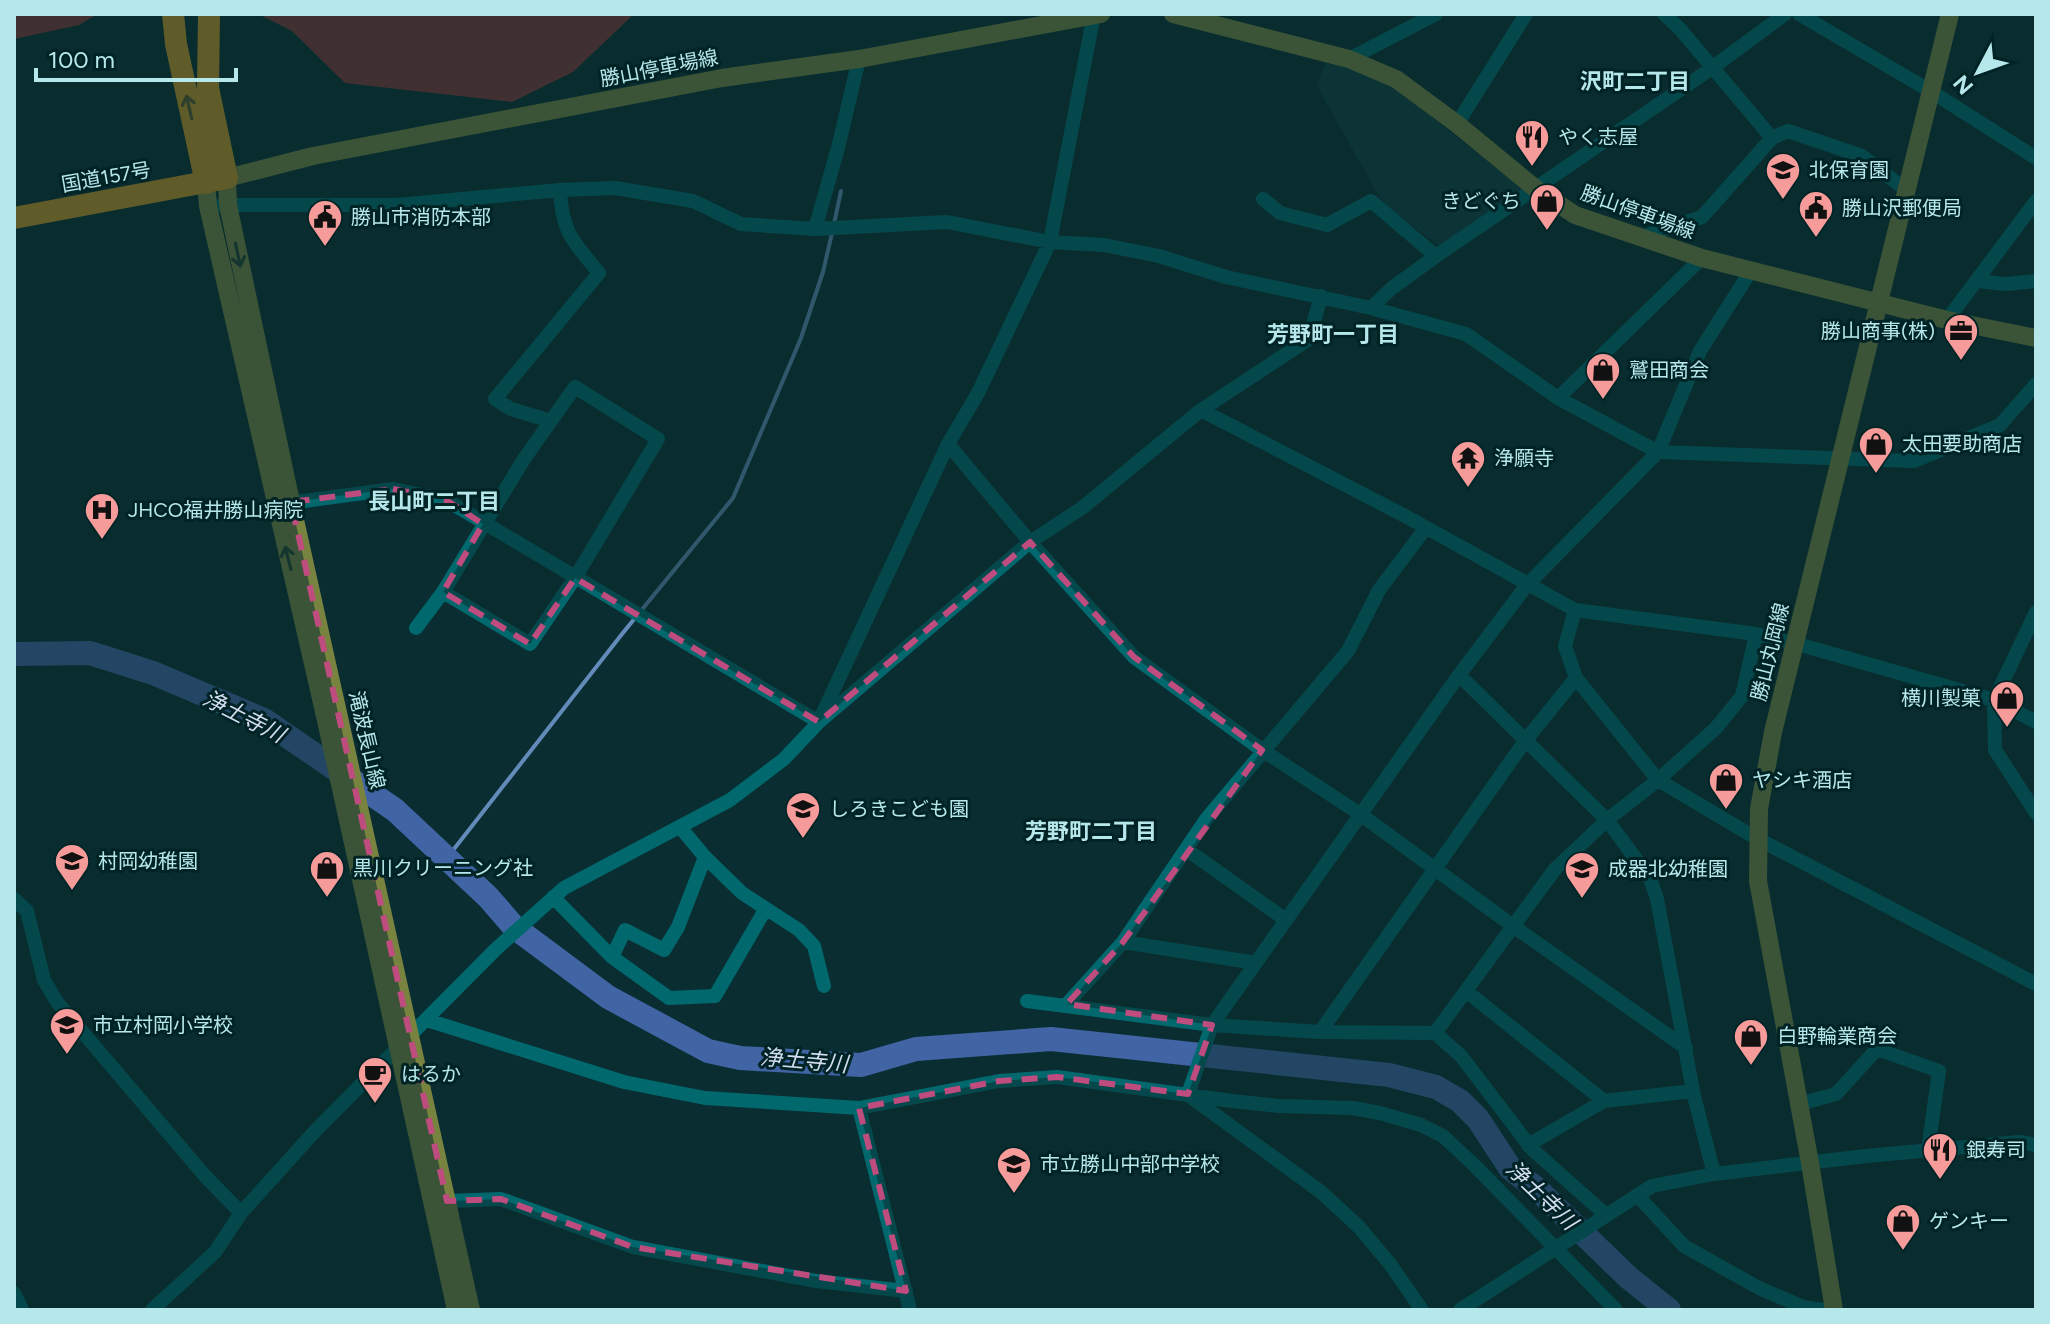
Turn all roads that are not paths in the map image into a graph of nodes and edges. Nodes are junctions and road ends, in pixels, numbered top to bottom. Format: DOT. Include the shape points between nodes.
graph roads {
  1 [pos="173,14"];
  2 [pos="209,14"];
  3 [pos="1094,14"];
  4 [pos="1101,14"];
  5 [pos="1173,14"];
  6 [pos="1436,14"];
  7 [pos="1526,14"];
  8 [pos="1664,14"];
  9 [pos="1785,14"];
  10 [pos="1799,14"];
  11 [pos="1950,14"];
  12 [pos="859,59"];
  13 [pos="1349,59"];
  14 [pos="1712,68"];
  15 [pos="1932,92"];
  16 [pos="1457,124"];
  17 [pos="1772,138"];
  18 [pos="2036,158"];
  19 [pos="216,181"];
  20 [pos="1536,189"];
  21 [pos="560,190"];
  22 [pos="1906,190"];
  23 [pos="1263,199"];
  24 [pos="2036,201"];
  25 [pos="228,205"];
  26 [pos="208,206"];
  27 [pos="14,218"];
  28 [pos="815,229"];
  29 [pos="1642,237"];
  30 [pos="1050,242"];
  31 [pos="1436,256"];
  32 [pos="1702,258"];
  33 [pos="1752,269"];
  34 [pos="1978,281"];
  35 [pos="2036,281"];
  36 [pos="1321,296"];
  37 [pos="1880,303"];
  38 [pos="1371,308"];
  39 [pos="1947,320"];
  40 [pos="2036,338"];
  41 [pos="2036,384"];
  42 [pos="1558,398"];
  43 [pos="1201,410"];
  44 [pos="551,421"];
  45 [pos="948,444"];
  46 [pos="1658,452"];
  47 [pos="1841,457"];
  48 [pos="283,504"];
  49 [pos="483,524"];
  50 [pos="1425,529"];
  51 [pos="1030,542"];
  52 [pos="575,578"];
  53 [pos="1527,585"];
  54 [pos="443,592"];
  55 [pos="1575,610"];
  56 [pos="2036,612"];
  57 [pos="416,628"];
  58 [pos="1756,634"];
  59 [pos="1794,643"];
  60 [pos="1459,675"];
  61 [pos="1576,678"];
  62 [pos="1994,700"];
  63 [pos="332,717"];
  64 [pos="819,722"];
  65 [pos="2036,722"];
  66 [pos="1525,741"];
  67 [pos="1262,750"];
  68 [pos="1658,780"];
  69 [pos="2036,813"];
  70 [pos="1360,814"];
  71 [pos="1607,820"];
  72 [pos="680,827"];
  73 [pos="1756,838"];
  74 [pos="1186,849"];
  75 [pos="705,857"];
  76 [pos="1435,869"];
  77 [pos="553,897"];
  78 [pos="14,899"];
  79 [pos="765,910"];
  80 [pos="1286,920"];
  81 [pos="1513,926"];
  82 [pos="1123,942"];
  83 [pos="612,957"];
  84 [pos="1256,963"];
  85 [pos="2036,984"];
  86 [pos="824,986"];
  87 [pos="1466,991"];
  88 [pos="1027,1001"];
  89 [pos="1067,1004"];
  90 [pos="427,1020"];
  91 [pos="1210,1030"];
  92 [pos="1320,1032"];
  93 [pos="1435,1033"];
  94 [pos="404,1042"];
  95 [pos="1686,1048"];
  96 [pos="1693,1091"];
  97 [pos="1188,1094"];
  98 [pos="1604,1101"];
  99 [pos="1799,1104"];
  100 [pos="859,1108"];
  101 [pos="1528,1145"];
  102 [pos="2036,1145"];
  103 [pos="1928,1150"];
  104 [pos="1810,1163"];
  105 [pos="1714,1174"];
  106 [pos="1637,1195"];
  107 [pos="447,1201"];
  108 [pos="241,1213"];
  109 [pos="1602,1216"];
  110 [pos="1554,1247"];
  111 [pos="906,1291"];
  112 [pos="14,1293"];
  113 [pos="22,1310"];
  114 [pos="152,1310"];
  115 [pos="456,1310"];
  116 [pos="471,1310"];
  117 [pos="910,1310"];
  118 [pos="1422,1310"];
  119 [pos="1460,1310"];
  120 [pos="1616,1310"];
  121 [pos="1823,1310"];
  122 [pos="1834,1310"];
  19 -- 1 [label="highway, one-way" via="176,44"];
  2 -- 19 [label="highway" via="208,88"];
  3 -- 4 [label="main road, 勝山停車場線"];
  3 -- 12 [label="main road, 勝山停車場線"];
  3 -- 30 [label="street"];
  5 -- 13 [label="main road, 勝山停車場線"];
  6 -- 13 [label="street"];
  7 -- 16 [label="street"];
  8 -- 14 [label="street"];
  9 -- 14 [label="street"];
  10 -- 15 [label="street"];
  11 -- 15 [label="main road, 勝山丸岡線"];
  12 -- 19 [label="main road, 勝山停車場線" via="722,78 313,156"];
  12 -- 28 [label="street"];
  13 -- 16 [label="main road, 勝山停車場線" via="1396,79"];
  14 -- 17 [label="street"];
  14 -- 20 [label="street"];
  15 -- 18 [label="street"];
  15 -- 22 [label="main road, 勝山丸岡線"];
  16 -- 20 [label="main road, 勝山停車場線"];
  17 -- 22 [label="street" via="1788,131 1862,156"];
  17 -- 29 [label="street" via="1702,217"];
  19 -- 25 [label="main road, 滝波長山線"];
  19 -- 26 [label="main road, 滝波長山線"];
  19 -- 27 [label="highway, 国道157号"];
  20 -- 29 [label="main road, 勝山停車場線" via="1575,215"];
  20 -- 31 [label="street"];
  21 -- 25 [label="street" via="397,205"];
  21 -- 28 [label="street" via="615,188 693,201 741,224"];
  21 -- 44 [label="street" via="567,234 599,273 495,399"];
  22 -- 37 [label="main road, 勝山丸岡線"];
  23 -- 31 [label="street" via="1280,213 1327,225 1371,201"];
  24 -- 34 [label="street"];
  25 -- 26 [label="street"];
  25 -- 48 [label="main road, 滝波長山線, one-way"];
  26 -- 48 [label="main road, 滝波長山線"];
  28 -- 30 [label="street" via="947,222"];
  29 -- 32 [label="main road, 勝山停車場線"];
  30 -- 36 [label="street" via="1131,250"];
  30 -- 45 [label="street"];
  31 -- 38 [label="street"];
  32 -- 33 [label="main road, 勝山停車場線"];
  32 -- 42 [label="street"];
  33 -- 37 [label="main road, 勝山停車場線"];
  33 -- 46 [label="street" via="1700,351"];
  34 -- 35 [label="street"];
  34 -- 39 [label="street"];
  36 -- 38 [label="street"];
  36 -- 43 [label="street" via="1309,339"];
  37 -- 39 [label="main road, 勝山停車場線"];
  37 -- 47 [label="main road, 勝山丸岡線"];
  38 -- 42 [label="street" via="1466,334"];
  39 -- 40 [label="main road, 勝山停車場線"];
  41 -- 47 [label="street" via="2000,425 1914,461"];
  42 -- 46 [label="street"];
  43 -- 50 [label="street"];
  43 -- 51 [label="street" via="1082,508"];
  44 -- 49 [label="street"];
  44 -- 52 [label="street" via="575,387 658,439"];
  45 -- 51 [label="street"];
  45 -- 64 [label="street"];
  46 -- 47 [label="street"];
  46 -- 53 [label="street"];
  47 -- 59 [label="main road, 勝山丸岡線"];
  48 -- 49 [label="street" via="393,489 446,500"];
  48 -- 63 [label="main road, 滝波長山線"];
  49 -- 52 [label="street"];
  49 -- 54 [label="street"];
  50 -- 53 [label="street"];
  50 -- 67 [label="street" via="1379,590 1348,651"];
  51 -- 64 [label="street"];
  51 -- 67 [label="street" via="1134,657"];
  52 -- 54 [label="street" via="530,644"];
  52 -- 64 [label="street"];
  53 -- 55 [label="street"];
  53 -- 60 [label="street"];
  54 -- 57 [label="street"];
  55 -- 58 [label="street"];
  55 -- 61 [label="street" via="1565,646"];
  56 -- 62 [label="street"];
  58 -- 59 [label="street"];
  58 -- 68 [label="street" via="1742,696 1716,728"];
  59 -- 62 [label="street"];
  59 -- 73 [label="main road, 勝山丸岡線" via="1764,771"];
  60 -- 66 [label="street"];
  60 -- 70 [label="street"];
  61 -- 66 [label="street"];
  61 -- 68 [label="street"];
  62 -- 65 [label="street"];
  62 -- 69 [label="street" via="1995,750"];
  63 -- 94 [label="main road, 滝波長山線" via="368,847"];
  63 -- 94 [label="main road, 滝波長山線" via="351,836"];
  64 -- 72 [label="street" via="784,759 730,800"];
  66 -- 71 [label="street"];
  66 -- 76 [label="street"];
  67 -- 70 [label="street"];
  67 -- 74 [label="street"];
  68 -- 71 [label="street"];
  68 -- 73 [label="street"];
  70 -- 76 [label="street"];
  70 -- 80 [label="street"];
  71 -- 81 [label="street" via="1555,869"];
  71 -- 95 [label="street" via="1650,878"];
  72 -- 75 [label="street"];
  72 -- 77 [label="street"];
  73 -- 85 [label="street"];
  73 -- 99 [label="main road, 勝山丸岡線" via="1758,881"];
  74 -- 80 [label="street"];
  74 -- 82 [label="street"];
  75 -- 79 [label="street"];
  75 -- 83 [label="street" via="664,950 625,930"];
  76 -- 81 [label="street"];
  76 -- 92 [label="street"];
  77 -- 83 [label="street"];
  77 -- 90 [label="street"];
  78 -- 108 [label="street" via="27,911 44,980 57,1002"];
  79 -- 83 [label="street" via="715,996 669,998"];
  79 -- 86 [label="street" via="799,930 814,946"];
  80 -- 84 [label="street"];
  81 -- 87 [label="street"];
  81 -- 95 [label="street"];
  82 -- 84 [label="street"];
  82 -- 89 [label="street"];
  84 -- 91 [label="street"];
  87 -- 93 [label="street"];
  87 -- 98 [label="street"];
  88 -- 89 [label="street"];
  89 -- 91 [label="street"];
  90 -- 94 [label="street"];
  90 -- 100 [label="street" via="624,1082 705,1098"];
  91 -- 92 [label="street"];
  91 -- 97 [label="street"];
  92 -- 93 [label="street"];
  93 -- 101 [label="street" via="1461,1056"];
  94 -- 107 [label="main road, 滝波長山線"];
  94 -- 108 [label="street"];
  94 -- 115 [label="main road, 滝波長山線"];
  95 -- 96 [label="street"];
  96 -- 98 [label="street"];
  96 -- 105 [label="street"];
  97 -- 100 [label="street" via="1057,1077 999,1081"];
  97 -- 110 [label="street" via="1279,1106 1353,1108 1421,1125 1463,1154"];
  97 -- 118 [label="street" via="1321,1192 1359,1227"];
  98 -- 101 [label="street"];
  99 -- 103 [label="street" via="1836,1094 1877,1049 1914,1062 1939,1071"];
  99 -- 104 [label="main road, 勝山丸岡線"];
  100 -- 111 [label="street"];
  101 -- 109 [label="street"];
  102 -- 103 [label="street"];
  103 -- 104 [label="street"];
  104 -- 105 [label="street"];
  104 -- 122 [label="main road, 勝山丸岡線"];
  105 -- 106 [label="street" via="1652,1186"];
  106 -- 109 [label="street"];
  106 -- 121 [label="street" via="1684,1246 1759,1288"];
  107 -- 111 [label="street" via="501,1199 633,1247 816,1281"];
  107 -- 116 [label="main road, 滝波長山線"];
  108 -- 114 [label="street" via="215,1252"];
  109 -- 110 [label="street"];
  110 -- 119 [label="street"];
  110 -- 120 [label="street"];
  111 -- 117 [label="street"];
  112 -- 113 [label="street"];
}
